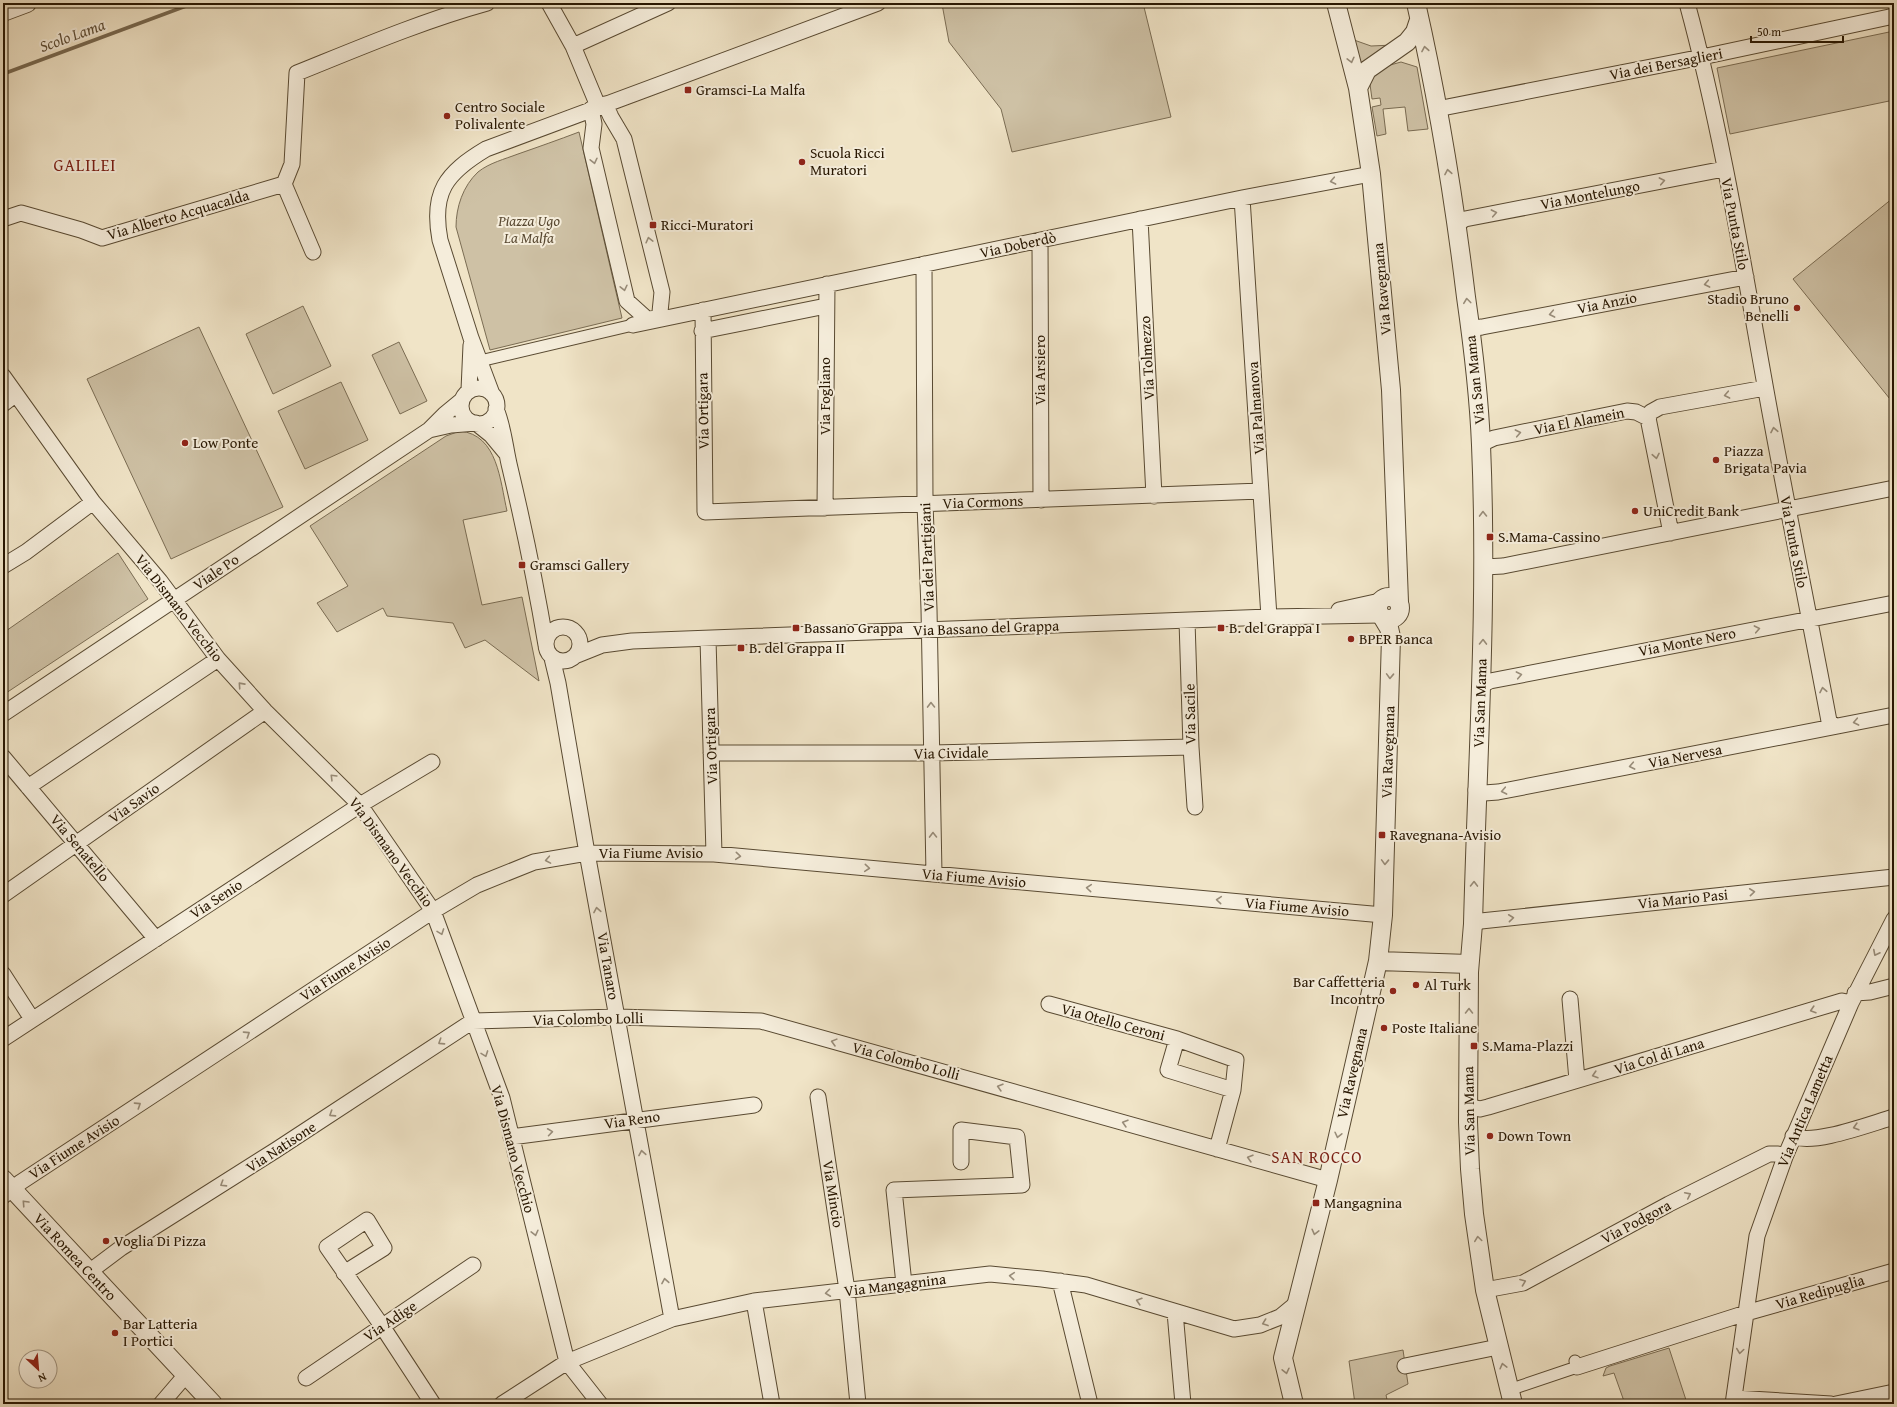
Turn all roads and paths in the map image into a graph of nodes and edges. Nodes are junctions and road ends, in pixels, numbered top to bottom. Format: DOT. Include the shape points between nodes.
graph roads {
  1 [pos="27,3"];
  2 [pos="487,3"];
  3 [pos="549,3"];
  4 [pos="668,3"];
  5 [pos="878,3"];
  6 [pos="1336,3"];
  7 [pos="1687,3"];
  8 [pos="1418,11"];
  9 [pos="3,12"];
  10 [pos="1894,16"];
  11 [pos="573,46"];
  12 [pos="1702,58"];
  13 [pos="1358,88"];
  14 [pos="598,106"];
  15 [pos="1437,110"];
  16 [pos="618,130"];
  17 [pos="593,136"];
  18 [pos="1724,169"];
  19 [pos="1371,174"];
  20 [pos="284,184"];
  21 [pos="1242,198"];
  22 [pos="3,219"];
  23 [pos="1140,219"];
  24 [pos="1457,224"];
  25 [pos="1040,240"];
  26 [pos="313,252"];
  27 [pos="924,264"];
  28 [pos="1746,277"];
  29 [pos="827,284"];
  30 [pos="661,297"];
  31 [pos="826,306"];
  32 [pos="635,308"];
  33 [pos="703,310"];
  34 [pos="666,318"];
  35 [pos="1470,324"];
  36 [pos="633,325"];
  37 [pos="702,331"];
  38 [pos="471,338"];
  39 [pos="480,361"];
  40 [pos="3,376"];
  41 [pos="1765,388"];
  42 [pos="16,394"];
  43 [pos="492,394"];
  44 [pos="466,395"];
  45 [pos="3,404"];
  46 [pos="496,409"];
  47 [pos="1648,418"];
  48 [pos="476,423"];
  49 [pos="429,430"];
  50 [pos="1481,444"];
  51 [pos="506,453"];
  52 [pos="1894,488"];
  53 [pos="1261,491"];
  54 [pos="1154,496"];
  55 [pos="1041,500"];
  56 [pos="93,502"];
  57 [pos="925,504"];
  58 [pos="825,508"];
  59 [pos="1788,510"];
  60 [pos="704,512"];
  61 [pos="1671,533"];
  62 [pos="3,566"];
  63 [pos="1484,567"];
  64 [pos="534,574"];
  65 [pos="174,599"];
  66 [pos="1894,603"];
  67 [pos="1386,607"];
  68 [pos="1269,617"];
  69 [pos="1810,618"];
  70 [pos="1187,621"];
  71 [pos="564,627"];
  72 [pos="929,630"];
  73 [pos="578,635"];
  74 [pos="708,639"];
  75 [pos="632,641"];
  76 [pos="549,651"];
  77 [pos="574,657"];
  78 [pos="218,659"];
  79 [pos="558,683"];
  80 [pos="1482,685"];
  81 [pos="265,711"];
  82 [pos="3,714"];
  83 [pos="1894,715"];
  84 [pos="1834,726"];
  85 [pos="1191,747"];
  86 [pos="711,753"];
  87 [pos="932,754"];
  88 [pos="3,757"];
  89 [pos="432,762"];
  90 [pos="28,787"];
  91 [pos="1476,790"];
  92 [pos="360,805"];
  93 [pos="1195,807"];
  94 [pos="76,843"];
  95 [pos="587,853"];
  96 [pos="714,854"];
  97 [pos="934,874"];
  98 [pos="1894,876"];
  99 [pos="3,895"];
  100 [pos="433,911"];
  101 [pos="1383,915"];
  102 [pos="1894,919"];
  103 [pos="1473,924"];
  104 [pos="156,939"];
  105 [pos="1378,960"];
  106 [pos="1469,964"];
  107 [pos="3,974"];
  108 [pos="1894,986"];
  109 [pos="1853,998"];
  110 [pos="1570,999"];
  111 [pos="1048,1004"];
  112 [pos="617,1017"];
  113 [pos="32,1019"];
  114 [pos="473,1021"];
  115 [pos="3,1039"];
  116 [pos="1177,1039"];
  117 [pos="1577,1080"];
  118 [pos="1233,1090"];
  119 [pos="818,1097"];
  120 [pos="754,1105"];
  121 [pos="1468,1106"];
  122 [pos="1894,1117"];
  123 [pos="636,1119"];
  124 [pos="1793,1136"];
  125 [pos="511,1137"];
  126 [pos="1217,1149"];
  127 [pos="1785,1157"];
  128 [pos="961,1162"];
  129 [pos="1328,1180"];
  130 [pos="6,1188"];
  131 [pos="473,1265"];
  132 [pos="1894,1271"];
  133 [pos="89,1272"];
  134 [pos="344,1273"];
  135 [pos="1060,1281"];
  136 [pos="904,1284"];
  137 [pos="847,1290"];
  138 [pos="1486,1290"];
  139 [pos="754,1301"];
  140 [pos="1298,1303"];
  141 [pos="1176,1312"];
  142 [pos="1746,1313"];
  143 [pos="672,1320"];
  144 [pos="382,1326"];
  145 [pos="1498,1347"];
  146 [pos="567,1362"];
  147 [pos="1576,1364"];
  148 [pos="1405,1366"];
  149 [pos="185,1376"];
  150 [pos="306,1378"];
  151 [pos="1894,1392"];
  152 [pos="1511,1397"];
  153 [pos="1733,1401"];
  154 [pos="161,1404"];
  155 [pos="213,1404"];
  156 [pos="433,1404"];
  157 [pos="502,1404"];
  158 [pos="600,1404"];
  159 [pos="772,1404"];
  160 [pos="858,1404"];
  161 [pos="1090,1404"];
  162 [pos="1183,1404"];
  163 [pos="1294,1404"];
  164 [pos="1831,1404"];
  165 [pos="1836,1404"];
  1 -- 9 [label="street"];
  2 -- 20 [label="street" via="380,40 297,73 292,164"];
  3 -- 11 [label="street"];
  4 -- 11 [label="street"];
  5 -- 14 [label="street"];
  6 -- 13 [label="street, Via Ravegnana, one-way"];
  7 -- 12 [label="street, Via Punta Stilo"];
  8 -- 13 [label="street" via="1415,32 1407,42 1366,70"];
  15 -- 8 [label="street, Via San Mama, one-way"];
  10 -- 12 [label="street, Via dei Bersaglieri"];
  11 -- 14 [label="street"];
  12 -- 15 [label="street, Via dei Bersaglieri"];
  12 -- 18 [label="street, Via Punta Stilo"];
  13 -- 19 [label="street, Via Ravegnana"];
  14 -- 16 [label="street"];
  14 -- 17 [label="street"];
  14 -- 38 [label="street" via="486,149 453,172 443,188 438,204 438,228"];
  24 -- 15 [label="street, Via San Mama, one-way"];
  16 -- 17 [label="street" via="610,127"];
  30 -- 16 [label="street, one-way" via="662,292 624,140"];
  17 -- 32 [label="street, one-way" via="591,148 627,301"];
  24 -- 18 [label="street, Via Montelungo, one-way" via="1465,219"];
  18 -- 28 [label="street, Via Punta Stilo"];
  19 -- 21 [label="street, Via Doberdò, one-way"];
  19 -- 67 [label="street, Via Ravegnana" via="1391,390 1397,578"];
  20 -- 22 [label="street, Via Alberto Acquacalda" via="102,238 21,213"];
  20 -- 26 [label="street"];
  21 -- 23 [label="street, Via Doberdò"];
  21 -- 53 [label="street, Via Palmanova"];
  23 -- 25 [label="street, Via Doberdò"];
  23 -- 54 [label="street, Via Tolmezzo"];
  35 -- 24 [label="street, Via San Mama, one-way"];
  25 -- 27 [label="street, Via Doberdò"];
  25 -- 55 [label="street, Via Arsiero"];
  27 -- 29 [label="street, Via Doberdò"];
  27 -- 57 [label="street, Via dei Partigiani"];
  28 -- 35 [label="street, Via Anzio, one-way" via="1482,327 1475,328"];
  28 -- 41 [label="street, Via Punta Stilo"];
  29 -- 31 [label="street, Via Fogliano"];
  29 -- 33 [label="street, Via Doberdò"];
  30 -- 32 [label="street" via="655,306 649,309"];
  30 -- 34 [label="street" via="660,312"];
  31 -- 37 [label="street"];
  31 -- 58 [label="street, Via Fogliano"];
  32 -- 34 [label="street" via="647,319"];
  33 -- 34 [label="street, Via Doberdò"];
  33 -- 37 [label="street, Via Ortigara"];
  34 -- 36 [label="street"];
  35 -- 50 [label="street, Via San Mama"];
  36 -- 39 [label="street"];
  37 -- 60 [label="street, Via Ortigara"];
  38 -- 39 [label="street"];
  38 -- 44 [label="street"];
  39 -- 43 [label="street"];
  40 -- 42 [label="street, Via Dismano Vecchio"];
  41 -- 47 [label="street, Via El Alamein, one-way" via="1660,407 1651,412"];
  59 -- 41 [label="street, Via Punta Stilo, one-way"];
  42 -- 45 [label="street"];
  42 -- 56 [label="street, Via Dismano Vecchio"];
  43 -- 44 [label="street" via="484,388 479,388"];
  43 -- 46 [label="street" via="497,404"];
  44 -- 48 [label="street" via="462,412 470,421"];
  44 -- 49 [label="street, Viale Po"];
  46 -- 48 [label="street" via="487,422"];
  46 -- 51 [label="street" via="502,425"];
  50 -- 47 [label="street, Via El Alamein, one-way" via="1494,438 1627,411"];
  47 -- 61 [label="street, one-way"];
  48 -- 49 [label="street, Viale Po"];
  48 -- 51 [label="street" via="491,435"];
  49 -- 65 [label="street, Viale Po"];
  63 -- 50 [label="street, Via San Mama, one-way"];
  51 -- 64 [label="street"];
  52 -- 59 [label="street"];
  53 -- 54 [label="street, Via Cormons"];
  53 -- 68 [label="street, Via Palmanova"];
  54 -- 55 [label="street, Via Cormons"];
  55 -- 57 [label="street, Via Cormons"];
  56 -- 62 [label="street"];
  56 -- 65 [label="street, Via Dismano Vecchio"];
  57 -- 58 [label="street, Via Cormons"];
  57 -- 72 [label="street, Via dei Partigiani"];
  58 -- 60 [label="street, Via Cormons"];
  59 -- 61 [label="street"];
  59 -- 69 [label="street, Via Punta Stilo"];
  61 -- 63 [label="street" via="1503,566"];
  80 -- 63 [label="street, Via San Mama, one-way"];
  64 -- 71 [label="street" via="544,605 553,618"];
  64 -- 76 [label="street, Via Tanaro"];
  65 -- 78 [label="street, Via Dismano Vecchio"];
  65 -- 82 [label="street, Viale Po"];
  66 -- 69 [label="street, Via Monte Nero"];
  67 -- 68 [label="street, Via Bassano del Grappa" via="1317,616"];
  67 -- 101 [label="street, Via Ravegnana, one-way" via="1391,638"];
  68 -- 70 [label="street, Via Bassano del Grappa"];
  80 -- 69 [label="street, Via Monte Nero, one-way" via="1490,681"];
  84 -- 69 [label="street, Via Punta Stilo, one-way" via="1829,721"];
  70 -- 72 [label="street, Via Bassano del Grappa"];
  70 -- 85 [label="street, Via Sacile"];
  71 -- 73 [label="street" via="570,628"];
  71 -- 76 [label="street" via="549,633"];
  72 -- 74 [label="street, Via Bassano del Grappa"];
  87 -- 72 [label="street, Via dei Partigiani, one-way"];
  73 -- 75 [label="street, Via Bassano del Grappa"];
  73 -- 77 [label="street" via="580,645"];
  74 -- 75 [label="street, Via Bassano del Grappa"];
  74 -- 86 [label="street, Via Ortigara"];
  75 -- 77 [label="street, Via Bassano del Grappa" via="602,645"];
  76 -- 77 [label="street" via="562,662"];
  76 -- 79 [label="street, Via Tanaro"];
  77 -- 79 [label="street" via="561,671"];
  81 -- 78 [label="street, Via Dismano Vecchio, one-way"];
  78 -- 90 [label="street"];
  79 -- 95 [label="street, Via Tanaro"];
  80 -- 91 [label="street, Via San Mama"];
  92 -- 81 [label="street, Via Dismano Vecchio, one-way"];
  81 -- 94 [label="street, Via Savio"];
  83 -- 84 [label="street, Via Nervesa, one-way"];
  84 -- 91 [label="street, Via Nervesa, one-way" via="1498,792 1484,793"];
  85 -- 87 [label="street, Via Cividale"];
  85 -- 93 [label="street, Via Sacile"];
  86 -- 87 [label="street, Via Cividale"];
  86 -- 96 [label="street, Via Ortigara"];
  97 -- 87 [label="street, Via dei Partigiani, one-way"];
  88 -- 90 [label="street, Via Senatello"];
  89 -- 92 [label="street, Via Senio"];
  90 -- 94 [label="street, Via Senatello"];
  103 -- 91 [label="street, Via San Mama, one-way"];
  92 -- 100 [label="street, Via Dismano Vecchio"];
  92 -- 104 [label="street, Via Senio"];
  94 -- 99 [label="street, Via Savio"];
  94 -- 104 [label="street, Via Senatello"];
  95 -- 96 [label="street, Via Fiume Avisio"];
  95 -- 100 [label="street, Via Fiume Avisio, one-way" via="534,862 478,884"];
  112 -- 95 [label="street, Via Tanaro, one-way"];
  96 -- 97 [label="street, Via Fiume Avisio, one-way"];
  101 -- 97 [label="street, Via Fiume Avisio, one-way"];
  103 -- 98 [label="street, Via Mario Pasi, one-way" via="1481,921"];
  100 -- 114 [label="street, Via Dismano Vecchio, one-way"];
  130 -- 100 [label="street, Via Fiume Avisio, one-way"];
  101 -- 105 [label="street, Via Ravegnana"];
  102 -- 109 [label="street, Via Antica Lametta, one-way"];
  103 -- 106 [label="street, Via San Mama"];
  104 -- 113 [label="street, Via Senio"];
  105 -- 106 [label="street"];
  105 -- 129 [label="street, Via Ravegnana, one-way"];
  121 -- 106 [label="street, Via San Mama, one-way"];
  107 -- 113 [label="street"];
  108 -- 109 [label="street, Via Col di Lana"];
  109 -- 117 [label="street, Via Col di Lana, one-way"];
  109 -- 124 [label="street, Via Antica Lametta"];
  110 -- 117 [label="street"];
  111 -- 116 [label="street, Via Otello Ceroni"];
  112 -- 114 [label="street, Via Colombo Lolli"];
  112 -- 123 [label="street, Via Tanaro"];
  126 -- 112 [label="street, Via Colombo Lolli, one-way" via="761,1021"];
  113 -- 115 [label="street, Via Senio"];
  114 -- 125 [label="street, Via Dismano Vecchio, one-way" via="502,1098"];
  114 -- 133 [label="street, Via Natisone, one-way" via="121,1248"];
  116 -- 118 [label="street, Via Otello Ceroni" via="1236,1060"];
  116 -- 118 [label="street, Via Otello Ceroni" via="1168,1070"];
  117 -- 121 [label="street, Via Col di Lana" via="1480,1109"];
  118 -- 126 [label="street, Via Otello Ceroni"];
  119 -- 137 [label="street, Via Mincio"];
  120 -- 123 [label="street, Via Reno"];
  138 -- 121 [label="street, Via San Mama, one-way" via="1473,1199"];
  122 -- 124 [label="street, one-way" via="1815,1139 1799,1139"];
  125 -- 123 [label="street, Via Reno, one-way"];
  143 -- 123 [label="street, Via Tanaro, one-way"];
  124 -- 127 [label="street, Via Antica Lametta"];
  125 -- 146 [label="street, Via Dismano Vecchio, one-way"];
  129 -- 126 [label="street, Via Colombo Lolli, one-way"];
  138 -- 127 [label="street, Via Podgora, one-way" via="1523,1283 1770,1154"];
  127 -- 142 [label="street, Via Antica Lametta" via="1757,1236"];
  128 -- 136 [label="street" via="961,1130 1017,1138 1022,1185 894,1190"];
  129 -- 140 [label="street, Via Ravegnana, one-way"];
  133 -- 130 [label="street, Via Romea Centro, one-way"];
  131 -- 144 [label="street, Via Adige"];
  132 -- 142 [label="street, Via Redipuglia"];
  133 -- 149 [label="street, Via Romea Centro"];
  134 -- 144 [label="street"];
  135 -- 136 [label="street, Via Mangagnina, one-way" via="990,1274"];
  141 -- 135 [label="street, Via Mangagnina, one-way" via="1086,1285"];
  135 -- 161 [label="street"];
  136 -- 137 [label="street, Via Mangagnina"];
  137 -- 139 [label="street, Via Mangagnina, one-way"];
  137 -- 160 [label="street, Via Mincio"];
  138 -- 145 [label="street, Via San Mama"];
  139 -- 143 [label="street, Via Mangagnina"];
  139 -- 159 [label="street"];
  140 -- 141 [label="street, Via Mangagnina, one-way" via="1280,1317 1260,1325 1234,1329"];
  140 -- 163 [label="street, Via Ravegnana, one-way" via="1283,1358"];
  141 -- 162 [label="street"];
  142 -- 147 [label="street"];
  142 -- 153 [label="street, Via Antica Lametta, one-way"];
  143 -- 146 [label="street, Via Mangagnina"];
  144 -- 150 [label="street, Via Adige"];
  144 -- 156 [label="street"];
  145 -- 148 [label="street"];
  152 -- 145 [label="street, Via San Mama, one-way"];
  146 -- 157 [label="street, Via Mangagnina"];
  146 -- 158 [label="street"];
  147 -- 152 [label="street"];
  149 -- 154 [label="street"];
  149 -- 155 [label="street, Via Romea Centro"];
  151 -- 165 [label="street"];
  153 -- 164 [label="street"];
}
